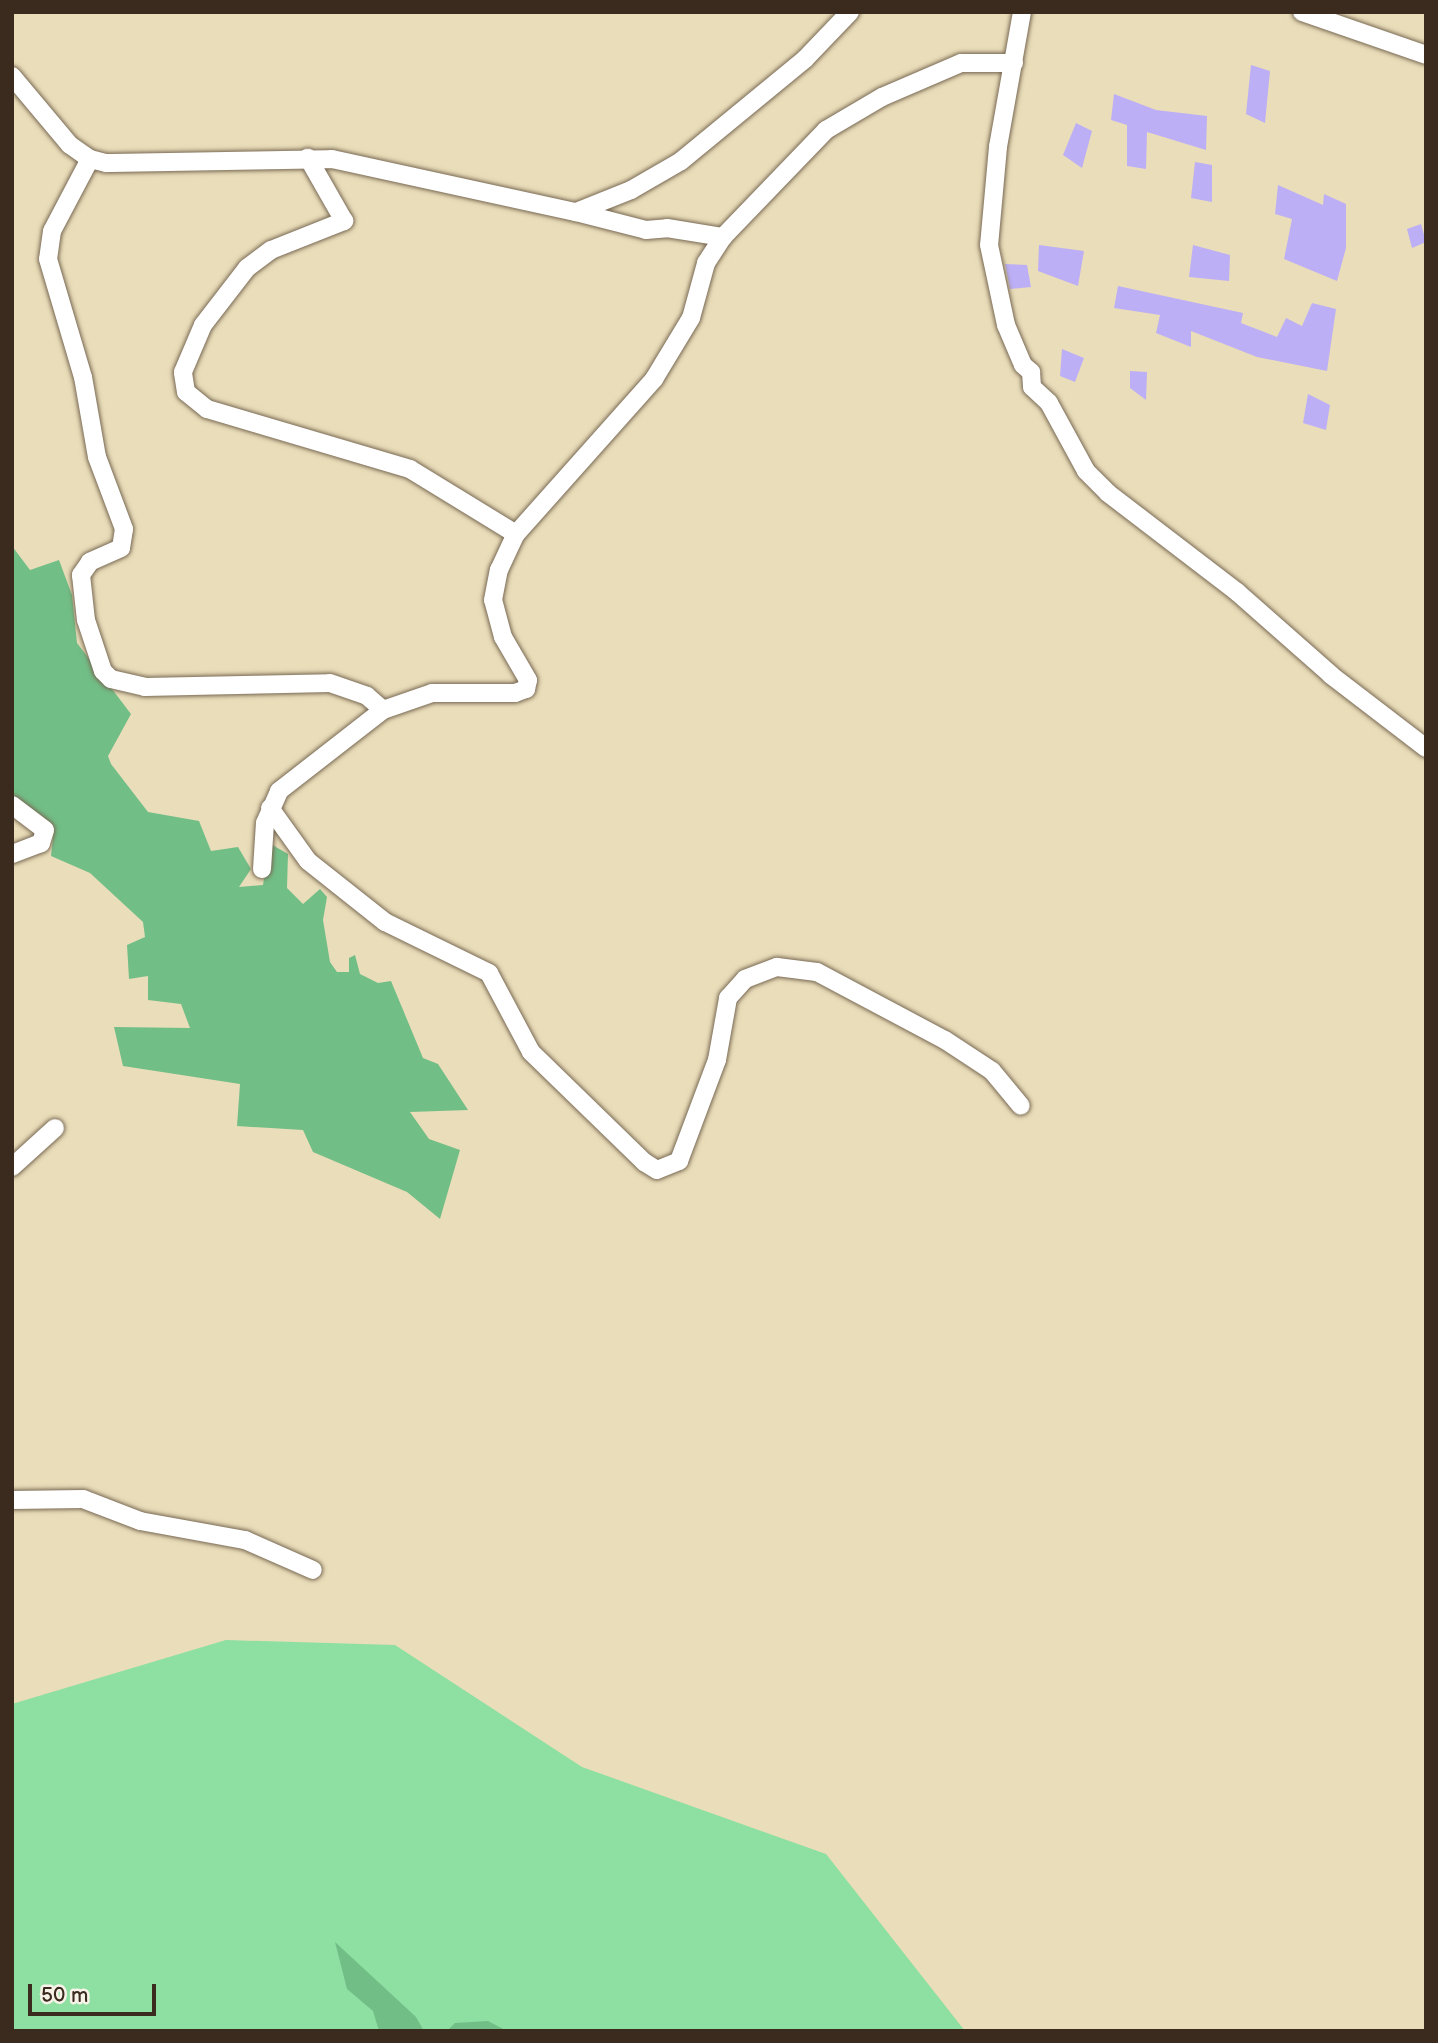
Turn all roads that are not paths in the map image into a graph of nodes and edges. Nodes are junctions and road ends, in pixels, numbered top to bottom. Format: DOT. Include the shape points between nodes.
graph roads {
  1 [pos="850,12"];
  2 [pos="1022,12"];
  3 [pos="1302,12"];
  4 [pos="1426,55"];
  5 [pos="1014,63"];
  6 [pos="12,76"];
  7 [pos="90,159"];
  8 [pos="308,159"];
  9 [pos="576,212"];
  10 [pos="723,237"];
  11 [pos="516,534"];
  12 [pos="383,710"];
  13 [pos="1426,748"];
  14 [pos="12,805"];
  15 [pos="270,808"];
  16 [pos="12,854"];
  17 [pos="262,869"];
  18 [pos="1021,1106"];
  19 [pos="55,1128"];
  20 [pos="12,1167"];
  21 [pos="12,1500"];
  22 [pos="313,1570"];
  1 -- 9 [label="street" via="805,59 681,161 631,190"];
  2 -- 5 [label="street"];
  3 -- 4 [label="street"];
  5 -- 10 [label="street" via="961,63 857,110 826,130"];
  5 -- 13 [label="street" via="998,147 989,245 1006,325 1023,365 1031,372 1032,387 1049,404 1086,471 1108,493"];
  6 -- 7 [label="street" via="70,145"];
  7 -- 8 [label="street" via="106,163"];
  7 -- 12 [label="street" via="52,231 48,258 83,377 97,457 124,529 121,548 90,562 81,575 86,620 103,671 111,679 145,687 330,683 367,696"];
  8 -- 9 [label="street" via="369,166"];
  8 -- 11 [label="street" via="344,221 271,250 247,268 203,325 183,372 186,391 208,408 410,469"];
  9 -- 10 [label="street" via="646,230 667,228"];
  10 -- 11 [label="street" via="706,263 691,318 654,379"];
  11 -- 12 [label="street" via="493,600 503,637 528,680 526,689 515,693 432,693"];
  12 -- 15 [label="street" via="293,778"];
  14 -- 16 [label="street" via="45,830 41,843"];
  15 -- 17 [label="street"];
  15 -- 18 [label="street" via="308,862 385,922 489,973 531,1052 657,1170 679,1161 717,1060 728,998 745,979 777,967 817,972 956,1046 992,1071"];
  19 -- 20 [label="street"];
  21 -- 22 [label="street" via="83,1499 140,1521 245,1540"];
}
